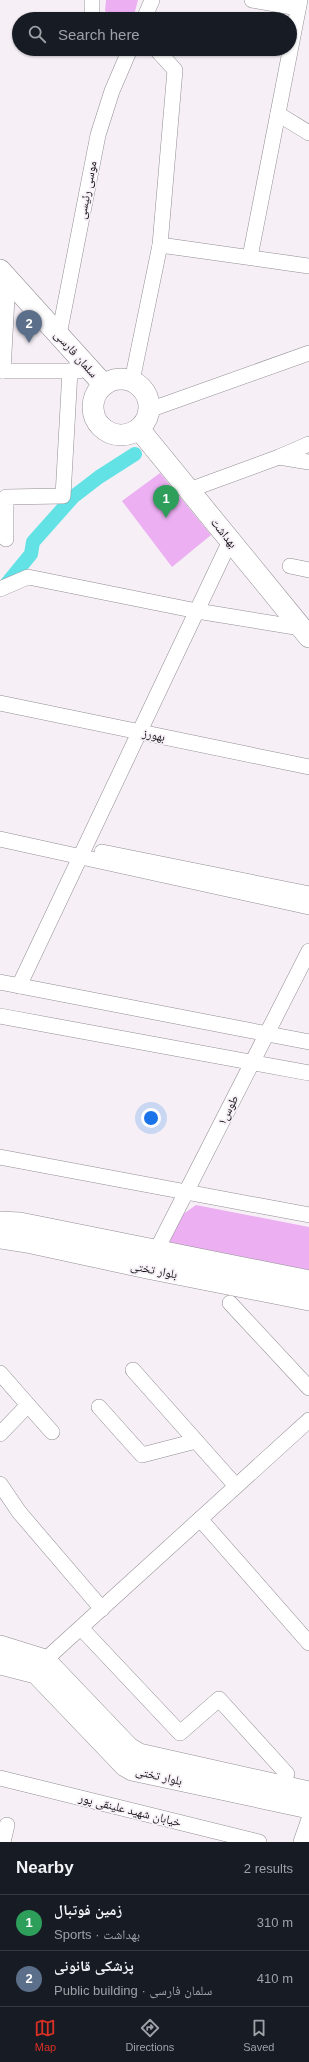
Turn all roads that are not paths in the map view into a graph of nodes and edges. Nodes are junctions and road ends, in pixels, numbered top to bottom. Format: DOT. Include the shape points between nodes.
graph roads {
  1 [pos="92,0"];
  2 [pos="152,0"];
  3 [pos="252,0"];
  4 [pos="299,4"];
  5 [pos="92,12"];
  6 [pos="147,12"];
  7 [pos="297,14"];
  8 [pos="127,56"];
  9 [pos="162,56"];
  10 [pos="289,56"];
  11 [pos="278,114"];
  12 [pos="309,133"];
  13 [pos="160,245"];
  14 [pos="250,257"];
  15 [pos="309,266"];
  16 [pos="4,274"];
  17 [pos="59,335"];
  18 [pos="309,353"];
  19 [pos="2,371"];
  20 [pos="70,371"];
  21 [pos="98,378"];
  22 [pos="132,381"];
  23 [pos="149,410"];
  24 [pos="139,429"];
  25 [pos="309,444"];
  26 [pos="279,457"];
  27 [pos="309,462"];
  28 [pos="188,490"];
  29 [pos="6,539"];
  30 [pos="230,541"];
  31 [pos="290,566"];
  32 [pos="309,570"];
  33 [pos="0,589"];
  34 [pos="197,610"];
  35 [pos="305,633"];
  36 [pos="0,703"];
  37 [pos="139,732"];
  38 [pos="309,767"];
  39 [pos="0,839"];
  40 [pos="82,853"];
  41 [pos="309,894"];
  42 [pos="309,907"];
  43 [pos="309,951"];
  44 [pos="0,982"];
  45 [pos="19,986"];
  46 [pos="0,1016"];
  47 [pos="267,1034"];
  48 [pos="309,1042"];
  49 [pos="252,1062"];
  50 [pos="309,1073"];
  51 [pos="0,1157"];
  52 [pos="186,1192"];
  53 [pos="309,1215"];
  54 [pos="0,1222"];
  55 [pos="0,1238"];
  56 [pos="151,1259"];
  57 [pos="309,1281"];
  58 [pos="309,1300"];
  59 [pos="230,1303"];
  60 [pos="133,1370"];
  61 [pos="0,1373"];
  62 [pos="309,1388"];
  63 [pos="28,1405"];
  64 [pos="98,1407"];
  65 [pos="307,1425"];
  66 [pos="52,1432"];
  67 [pos="0,1434"];
  68 [pos="196,1441"];
  69 [pos="0,1484"];
  70 [pos="236,1486"];
  71 [pos="200,1519"];
  72 [pos="102,1609"];
  73 [pos="81,1628"];
  74 [pos="309,1643"];
  75 [pos="0,1646"];
  76 [pos="0,1664"];
  77 [pos="40,1667"];
  78 [pos="287,1774"];
  79 [pos="0,1778"];
  80 [pos="309,1792"];
  81 [pos="309,1808"];
  82 [pos="309,1819"];
  83 [pos="7,1825"];
  84 [pos="3,1842"];
  85 [pos="259,1842"];
  86 [pos="301,1842"];
  1 -- 5 [label="street"];
  2 -- 6 [label="street"];
  3 -- 4 [label="street"];
  4 -- 7 [label="street"];
  8 -- 17 [label="street, موسی رئیسی" via="98,134"];
  9 -- 13 [label="street" via="175,70"];
  10 -- 11 [label="street"];
  11 -- 12 [label="street"];
  11 -- 14 [label="street"];
  13 -- 14 [label="street"];
  13 -- 22 [label="street"];
  14 -- 15 [label="street"];
  16 -- 17 [label="street, سلمان فارسی"];
  16 -- 19 [label="street"];
  17 -- 21 [label="street, سلمان فارسی"];
  18 -- 23 [label="street"];
  19 -- 20 [label="street"];
  20 -- 21 [label="street"];
  20 -- 29 [label="street" via="63,496 6,497"];
  21 -- 22 [label="street"];
  21 -- 24 [label="street" via="98,390 93,404 99,424 118,435"];
  22 -- 23 [label="street" via="138,384 147,396"];
  23 -- 24 [label="street" via="144,424"];
  24 -- 28 [label="street, بهداشت"];
  25 -- 26 [label="street"];
  26 -- 27 [label="street"];
  26 -- 28 [label="street"];
  28 -- 30 [label="street, بهداشت"];
  30 -- 34 [label="street"];
  30 -- 35 [label="street, بهداشت"];
  31 -- 32 [label="street"];
  33 -- 34 [label="street" via="28,577"];
  34 -- 35 [label="street"];
  34 -- 37 [label="street"];
  36 -- 37 [label="street, بهورز"];
  37 -- 38 [label="street, بهورز"];
  37 -- 40 [label="street"];
  39 -- 40 [label="street"];
  40 -- 41 [label="street"];
  40 -- 42 [label="street"];
  40 -- 45 [label="street"];
  43 -- 47 [label="street, طوس۱"];
  44 -- 45 [label="street"];
  45 -- 47 [label="street"];
  46 -- 49 [label="street"];
  47 -- 48 [label="street"];
  47 -- 49 [label="street, طوس۱"];
  49 -- 50 [label="street"];
  49 -- 52 [label="street, طوس۱"];
  51 -- 52 [label="street"];
  52 -- 53 [label="street"];
  52 -- 56 [label="street, طوس۱"];
  54 -- 56 [label="street, بلوار تختی" via="20,1223"];
  55 -- 56 [label="street, بلوار تختی"];
  56 -- 57 [label="street, بلوار تختی"];
  56 -- 58 [label="street, بلوار تختی"];
  59 -- 62 [label="street"];
  60 -- 68 [label="street"];
  61 -- 63 [label="street"];
  63 -- 66 [label="street"];
  63 -- 67 [label="street"];
  64 -- 68 [label="street" via="142,1454"];
  65 -- 70 [label="street"];
  68 -- 70 [label="street"];
  69 -- 72 [label="street" via="19,1512"];
  70 -- 71 [label="street"];
  71 -- 72 [label="street"];
  71 -- 74 [label="street"];
  72 -- 73 [label="street"];
  73 -- 77 [label="street"];
  73 -- 78 [label="street" via="180,1733 218,1699"];
  75 -- 77 [label="street, بلوار تختی"];
  76 -- 77 [label="street"];
  77 -- 80 [label="street, بلوار تختی" via="129,1748 139,1754"];
  77 -- 81 [label="street, بلوار تختی" via="125,1766 132,1770"];
  79 -- 85 [label="street, خیابان شهید علینقی پور"];
  82 -- 86 [label="street"];
  83 -- 84 [label="street"];
}
